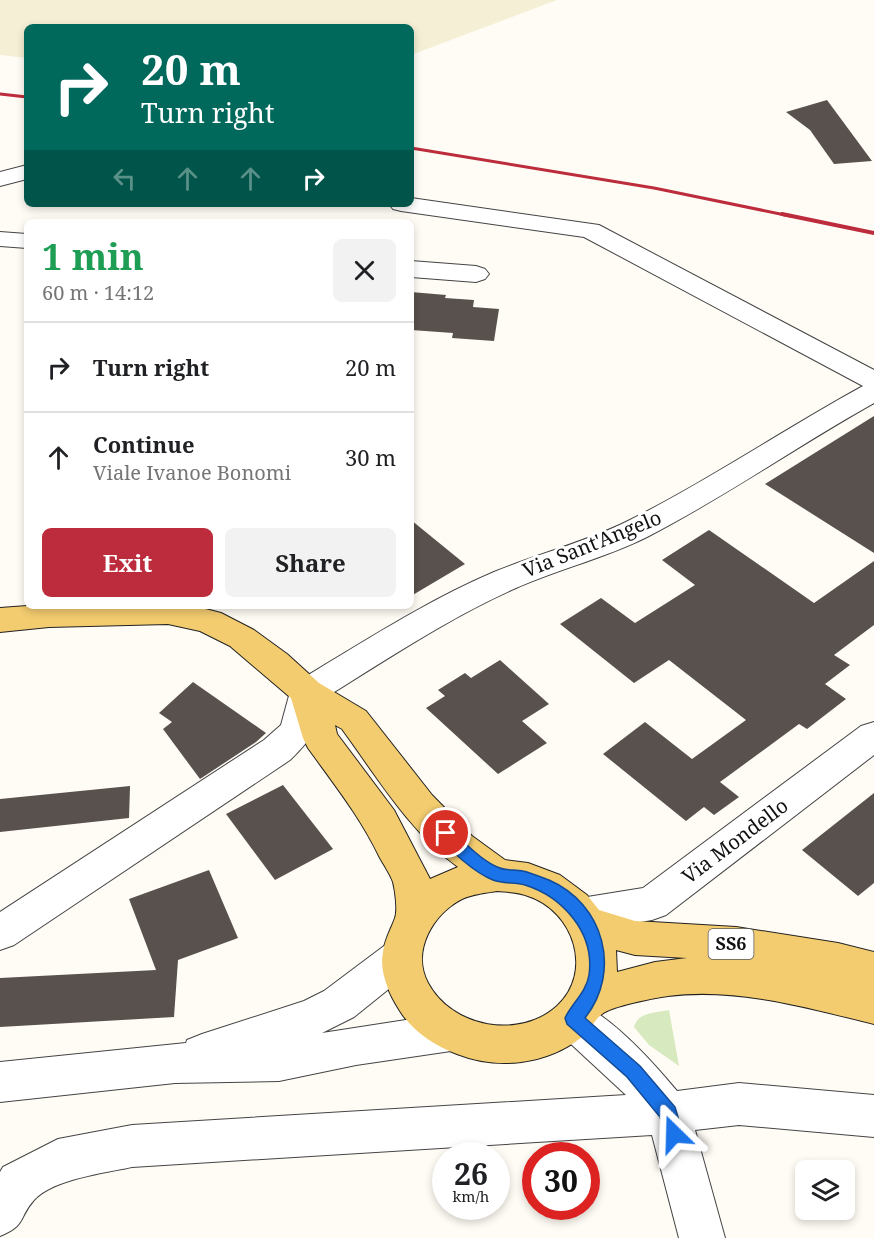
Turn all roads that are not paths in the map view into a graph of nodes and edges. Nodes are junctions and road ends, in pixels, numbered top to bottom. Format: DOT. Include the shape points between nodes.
graph roads {
  1 [pos="24,173"];
  2 [pos="0,179"];
  3 [pos="414,206"];
  4 [pos="0,239"];
  5 [pos="24,241"];
  6 [pos="414,269"];
  7 [pos="476,273"];
  8 [pos="874,381"];
  9 [pos="874,392"];
  10 [pos="0,620"];
  11 [pos="307,692"];
  12 [pos="874,736"];
  13 [pos="497,875"];
  14 [pos="416,914"];
  15 [pos="584,919"];
  16 [pos="0,933"];
  17 [pos="402,955"];
  18 [pos="874,970"];
  19 [pos="874,1005"];
  20 [pos="581,1009"];
  21 [pos="452,1032"];
  22 [pos="175,1063"];
  23 [pos="0,1082"];
  24 [pos="668,1113"];
  25 [pos="874,1116"];
  26 [pos="0,1213"];
  27 [pos="702,1238"];
  1 -- 2 [label="street"];
  3 -- 8 [label="street" via="590,230"];
  4 -- 5 [label="street"];
  6 -- 7 [label="street"];
  9 -- 11 [label="street, Via Sant'Angelo" via="706,494 632,532 484,590"];
  10 -- 11 [label="main road" via="168,612 209,621 258,651"];
  11 -- 13 [label="main road" via="354,720 419,805 459,848"];
  11 -- 14 [label="main road" via="321,738 381,821 412,882"];
  11 -- 16 [label="street" via="297,731 277,750"];
  12 -- 15 [label="street, Via Mondello" via="652,903"];
  13 -- 14 [label="main road" via="451,885 431,897"];
  13 -- 15 [label="main road" via="522,877 544,885 565,898"];
  14 -- 17 [label="main road" via="406,934"];
  15 -- 18 [label="main road, SS6" via="635,938 736,944"];
  15 -- 20 [label="main road" via="597,949 597,975"];
  17 -- 21 [label="main road" via="405,978 415,999 430,1018"];
  17 -- 22 [label="street" via="339,1004 312,1018"];
  19 -- 20 [label="main road, SS6" via="768,984 696,976 617,989"];
  20 -- 21 [label="main road" via="554,1033 529,1042 476,1042"];
  20 -- 24 [label="street"];
  21 -- 22 [label="street" via="279,1061"];
  22 -- 23 [label="street"];
  24 -- 25 [label="street" via="739,1104"];
  24 -- 26 [label="street" via="132,1146 58,1161 19,1183"];
  24 -- 27 [label="street"];
}
